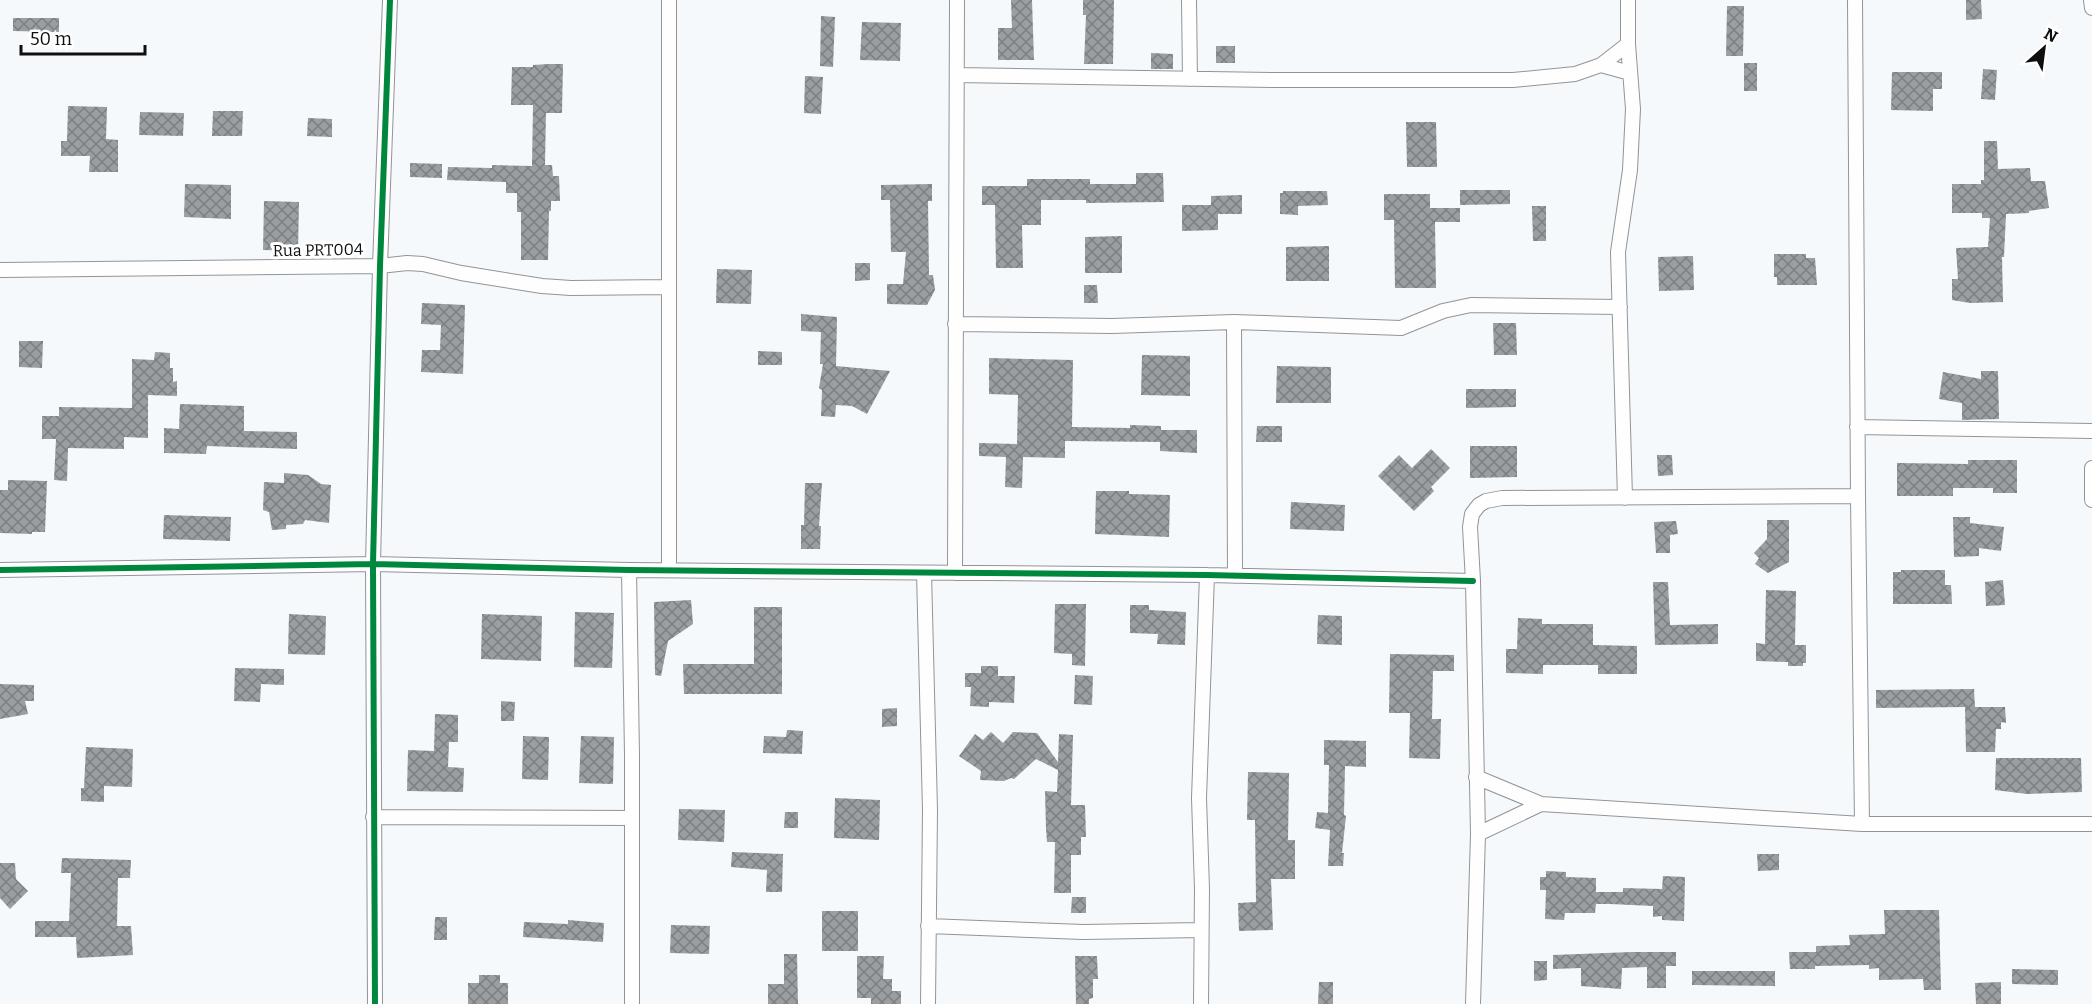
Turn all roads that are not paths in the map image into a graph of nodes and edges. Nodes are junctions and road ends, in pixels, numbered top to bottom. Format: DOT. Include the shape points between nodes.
graph roads {
  1 [pos="390,0"];
  2 [pos="669,0"];
  3 [pos="957,0"];
  4 [pos="1189,0"];
  5 [pos="1628,0"];
  6 [pos="1856,0"];
  7 [pos="2091,0"];
  8 [pos="2092,8"];
  9 [pos="1628,44"];
  10 [pos="1601,65"];
  11 [pos="1630,73"];
  12 [pos="957,75"];
  13 [pos="1190,79"];
  14 [pos="380,266"];
  15 [pos="0,270"];
  16 [pos="669,287"];
  17 [pos="1620,307"];
  18 [pos="1234,322"];
  19 [pos="955,324"];
  20 [pos="1857,427"];
  21 [pos="2092,430"];
  22 [pos="2092,468"];
  23 [pos="1858,495"];
  24 [pos="1625,498"];
  25 [pos="2092,500"];
  26 [pos="373,564"];
  27 [pos="0,570"];
  28 [pos="629,570"];
  29 [pos="669,570"];
  30 [pos="924,573"];
  31 [pos="955,573"];
  32 [pos="1207,575"];
  33 [pos="1235,576"];
  34 [pos="1473,581"];
  35 [pos="1476,777"];
  36 [pos="1541,804"];
  37 [pos="373,817"];
  38 [pos="2092,817"];
  39 [pos="632,818"];
  40 [pos="1862,824"];
  41 [pos="2092,825"];
  42 [pos="1478,834"];
  43 [pos="928,926"];
  44 [pos="1201,930"];
  45 [pos="375,1004"];
  46 [pos="632,1004"];
  47 [pos="928,1004"];
  48 [pos="1201,1004"];
  49 [pos="1473,1004"];
  1 -- 14 [label="street"];
  2 -- 16 [label="street"];
  3 -- 12 [label="street"];
  4 -- 13 [label="street"];
  5 -- 9 [label="street"];
  6 -- 20 [label="street"];
  7 -- 8 [label="street"];
  9 -- 10 [label="street"];
  9 -- 11 [label="street"];
  10 -- 11 [label="street"];
  10 -- 13 [label="street" via="1575,74 1513,80"];
  11 -- 17 [label="street" via="1633,109 1630,170 1618,252"];
  12 -- 13 [label="street"];
  12 -- 19 [label="street"];
  14 -- 15 [label="street, Rua PRT004"];
  14 -- 16 [label="street, Rua PRT004" via="407,262 542,286"];
  14 -- 26 [label="street"];
  16 -- 29 [label="street"];
  17 -- 18 [label="street" via="1471,305 1443,311 1401,328"];
  17 -- 24 [label="street"];
  18 -- 19 [label="street" via="1113,326"];
  18 -- 33 [label="street"];
  19 -- 31 [label="street"];
  20 -- 21 [label="street"];
  20 -- 23 [label="street"];
  22 -- 25 [label="street"];
  23 -- 24 [label="street"];
  23 -- 40 [label="street"];
  24 -- 34 [label="street" via="1486,501 1472,514"];
  26 -- 27 [label="street"];
  26 -- 28 [label="street"];
  26 -- 37 [label="street"];
  28 -- 29 [label="street"];
  28 -- 39 [label="street"];
  29 -- 30 [label="street"];
  30 -- 31 [label="street"];
  30 -- 43 [label="street" via="930,810"];
  31 -- 32 [label="street"];
  32 -- 33 [label="street"];
  32 -- 44 [label="street" via="1199,798"];
  33 -- 34 [label="street"];
  34 -- 35 [label="street"];
  35 -- 36 [label="street"];
  35 -- 42 [label="street"];
  36 -- 40 [label="street"];
  36 -- 42 [label="street"];
  37 -- 39 [label="street"];
  37 -- 45 [label="street"];
  38 -- 41 [label="street"];
  39 -- 46 [label="street"];
  40 -- 41 [label="street"];
  42 -- 49 [label="street"];
  43 -- 44 [label="street" via="1083,932"];
  43 -- 47 [label="street"];
  44 -- 48 [label="street"];
}
